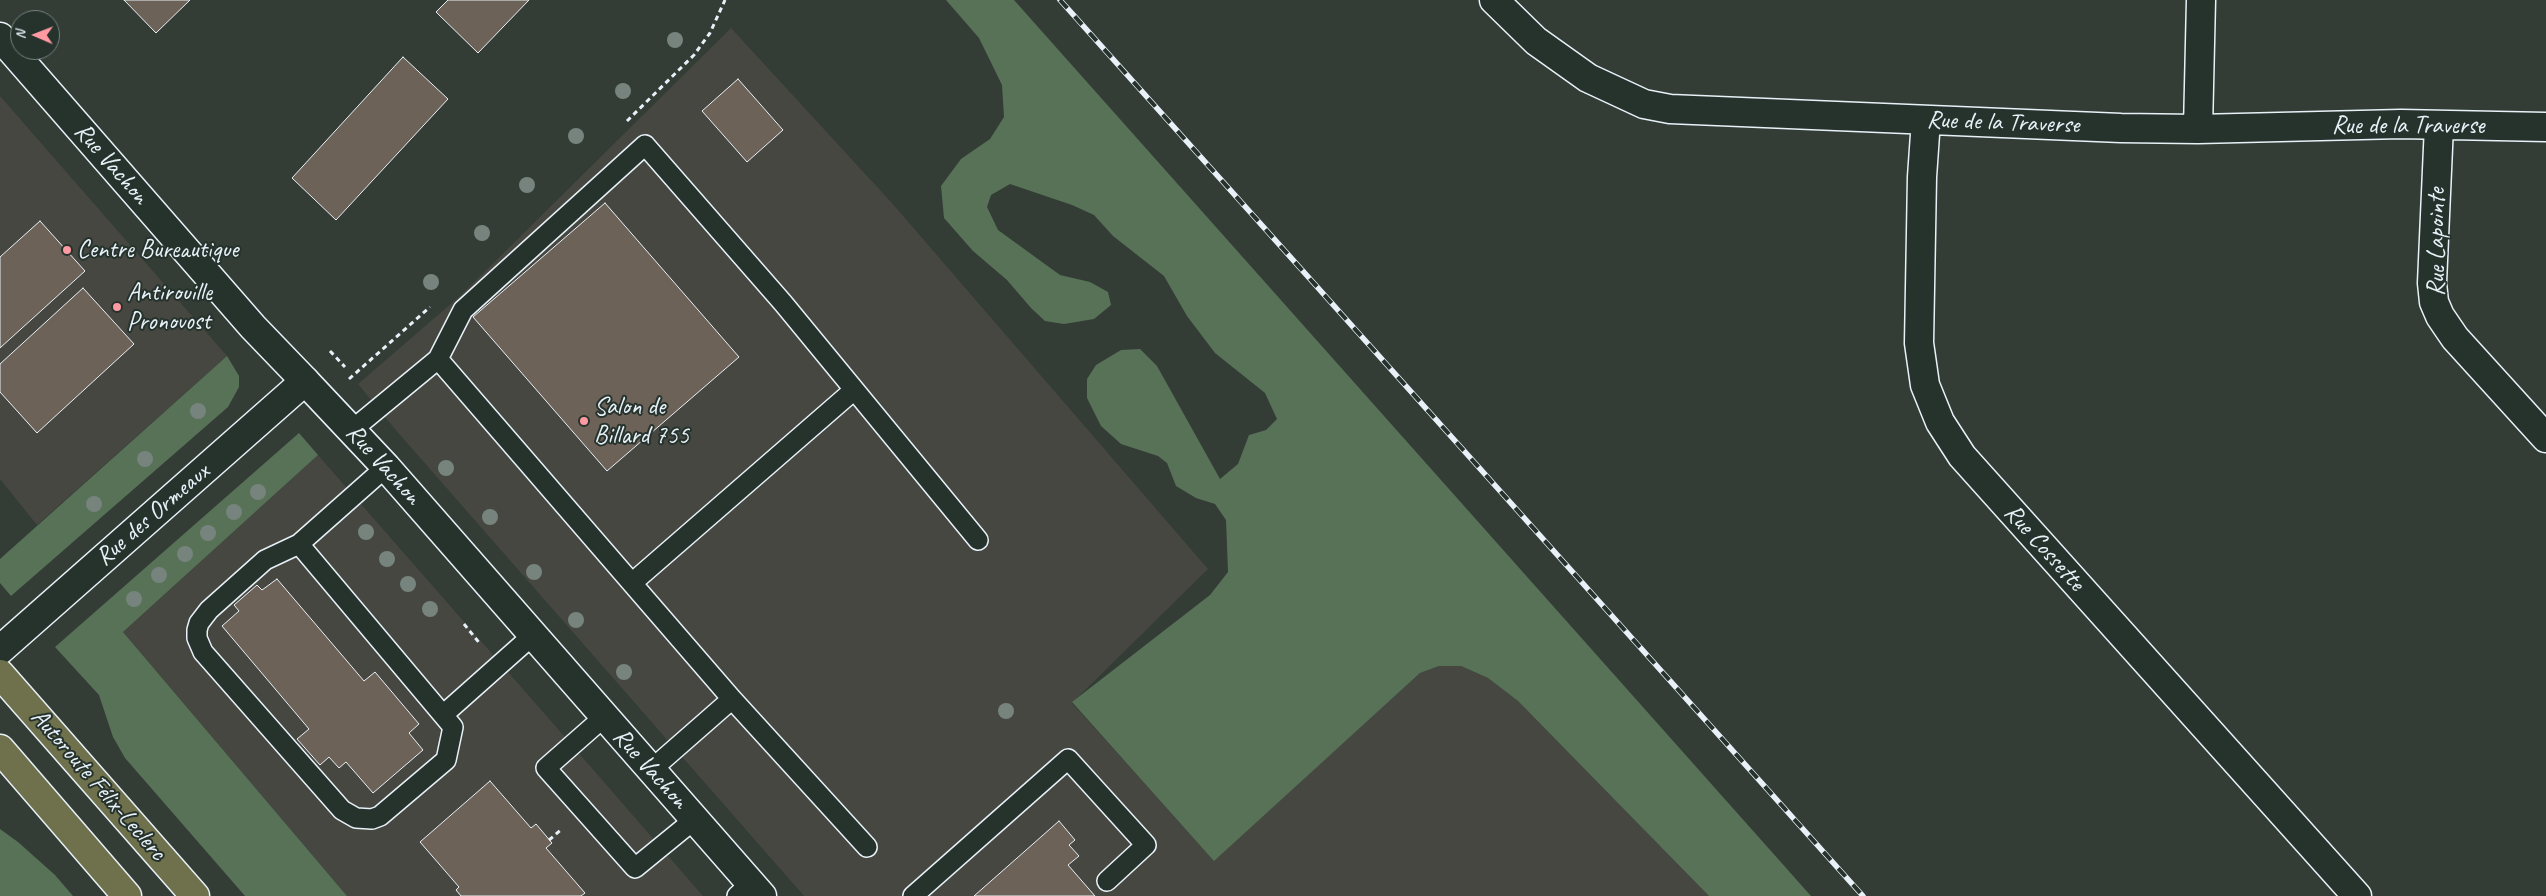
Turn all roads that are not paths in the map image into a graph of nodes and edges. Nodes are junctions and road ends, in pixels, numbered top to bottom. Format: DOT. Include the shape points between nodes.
graph roads {
  1 [pos="1494,0"];
  2 [pos="2201,0"];
  3 [pos="0,37"];
  4 [pos="1926,120"];
  5 [pos="2439,125"];
  6 [pos="2546,127"];
  7 [pos="2198,129"];
  8 [pos="438,359"];
  9 [pos="305,380"];
  10 [pos="854,390"];
  11 [pos="352,430"];
  12 [pos="2546,438"];
  13 [pos="386,467"];
  14 [pos="978,540"];
  15 [pos="299,544"];
  16 [pos="632,583"];
  17 [pos="533,635"];
  18 [pos="0,650"];
  19 [pos="0,674"];
  20 [pos="732,699"];
  21 [pos="443,715"];
  22 [pos="604,717"];
  23 [pos="0,749"];
  24 [pos="651,770"];
  25 [pos="695,819"];
  26 [pos="866,847"];
  27 [pos="1107,881"];
  28 [pos="750,892"];
  29 [pos="127,896"];
  30 [pos="195,896"];
  31 [pos="913,896"];
  32 [pos="2357,896"];
  1 -- 4 [label="street, Rue de la Traverse" via="1536,41 1561,60 1616,93 1644,104 1690,110"];
  2 -- 7 [label="street"];
  3 -- 9 [label="street, Rue Vachon" via="253,328"];
  4 -- 7 [label="street, Rue de la Traverse"];
  4 -- 32 [label="street, Rue Cossette" via="1920,343 1926,385 1940,422 1962,456"];
  5 -- 6 [label="street, Rue de la Traverse"];
  5 -- 7 [label="street, Rue de la Traverse"];
  5 -- 12 [label="street, Rue Lapointe" via="2432,283 2434,302 2451,333"];
  8 -- 10 [label="lane" via="462,310 646,145"];
  8 -- 11 [label="lane"];
  8 -- 16 [label="lane"];
  9 -- 11 [label="street, Rue Vachon"];
  9 -- 18 [label="street, Rue des Ormeaux"];
  10 -- 14 [label="lane"];
  10 -- 16 [label="lane"];
  11 -- 13 [label="street, Rue Vachon"];
  13 -- 15 [label="lane"];
  13 -- 17 [label="street, Rue Vachon"];
  15 -- 21 [label="lane"];
  15 -- 21 [label="lane" via="265,560 203,616 196,638 203,652 342,810 356,818 364,820 380,816 446,760 453,727"];
  16 -- 20 [label="lane"];
  17 -- 21 [label="lane"];
  17 -- 22 [label="street, Rue Vachon"];
  19 -- 30 [label="highway, Autoroute Félix-Leclerc"];
  20 -- 24 [label="lane"];
  20 -- 26 [label="lane"];
  22 -- 24 [label="street, Rue Vachon"];
  22 -- 25 [label="lane" via="546,768 635,868"];
  23 -- 29 [label="highway, Autoroute Félix-Leclerc"];
  24 -- 25 [label="street, Rue Vachon"];
  25 -- 28 [label="street, Rue Vachon"];
  27 -- 31 [label="lane" via="1146,845 1068,759"];
}
